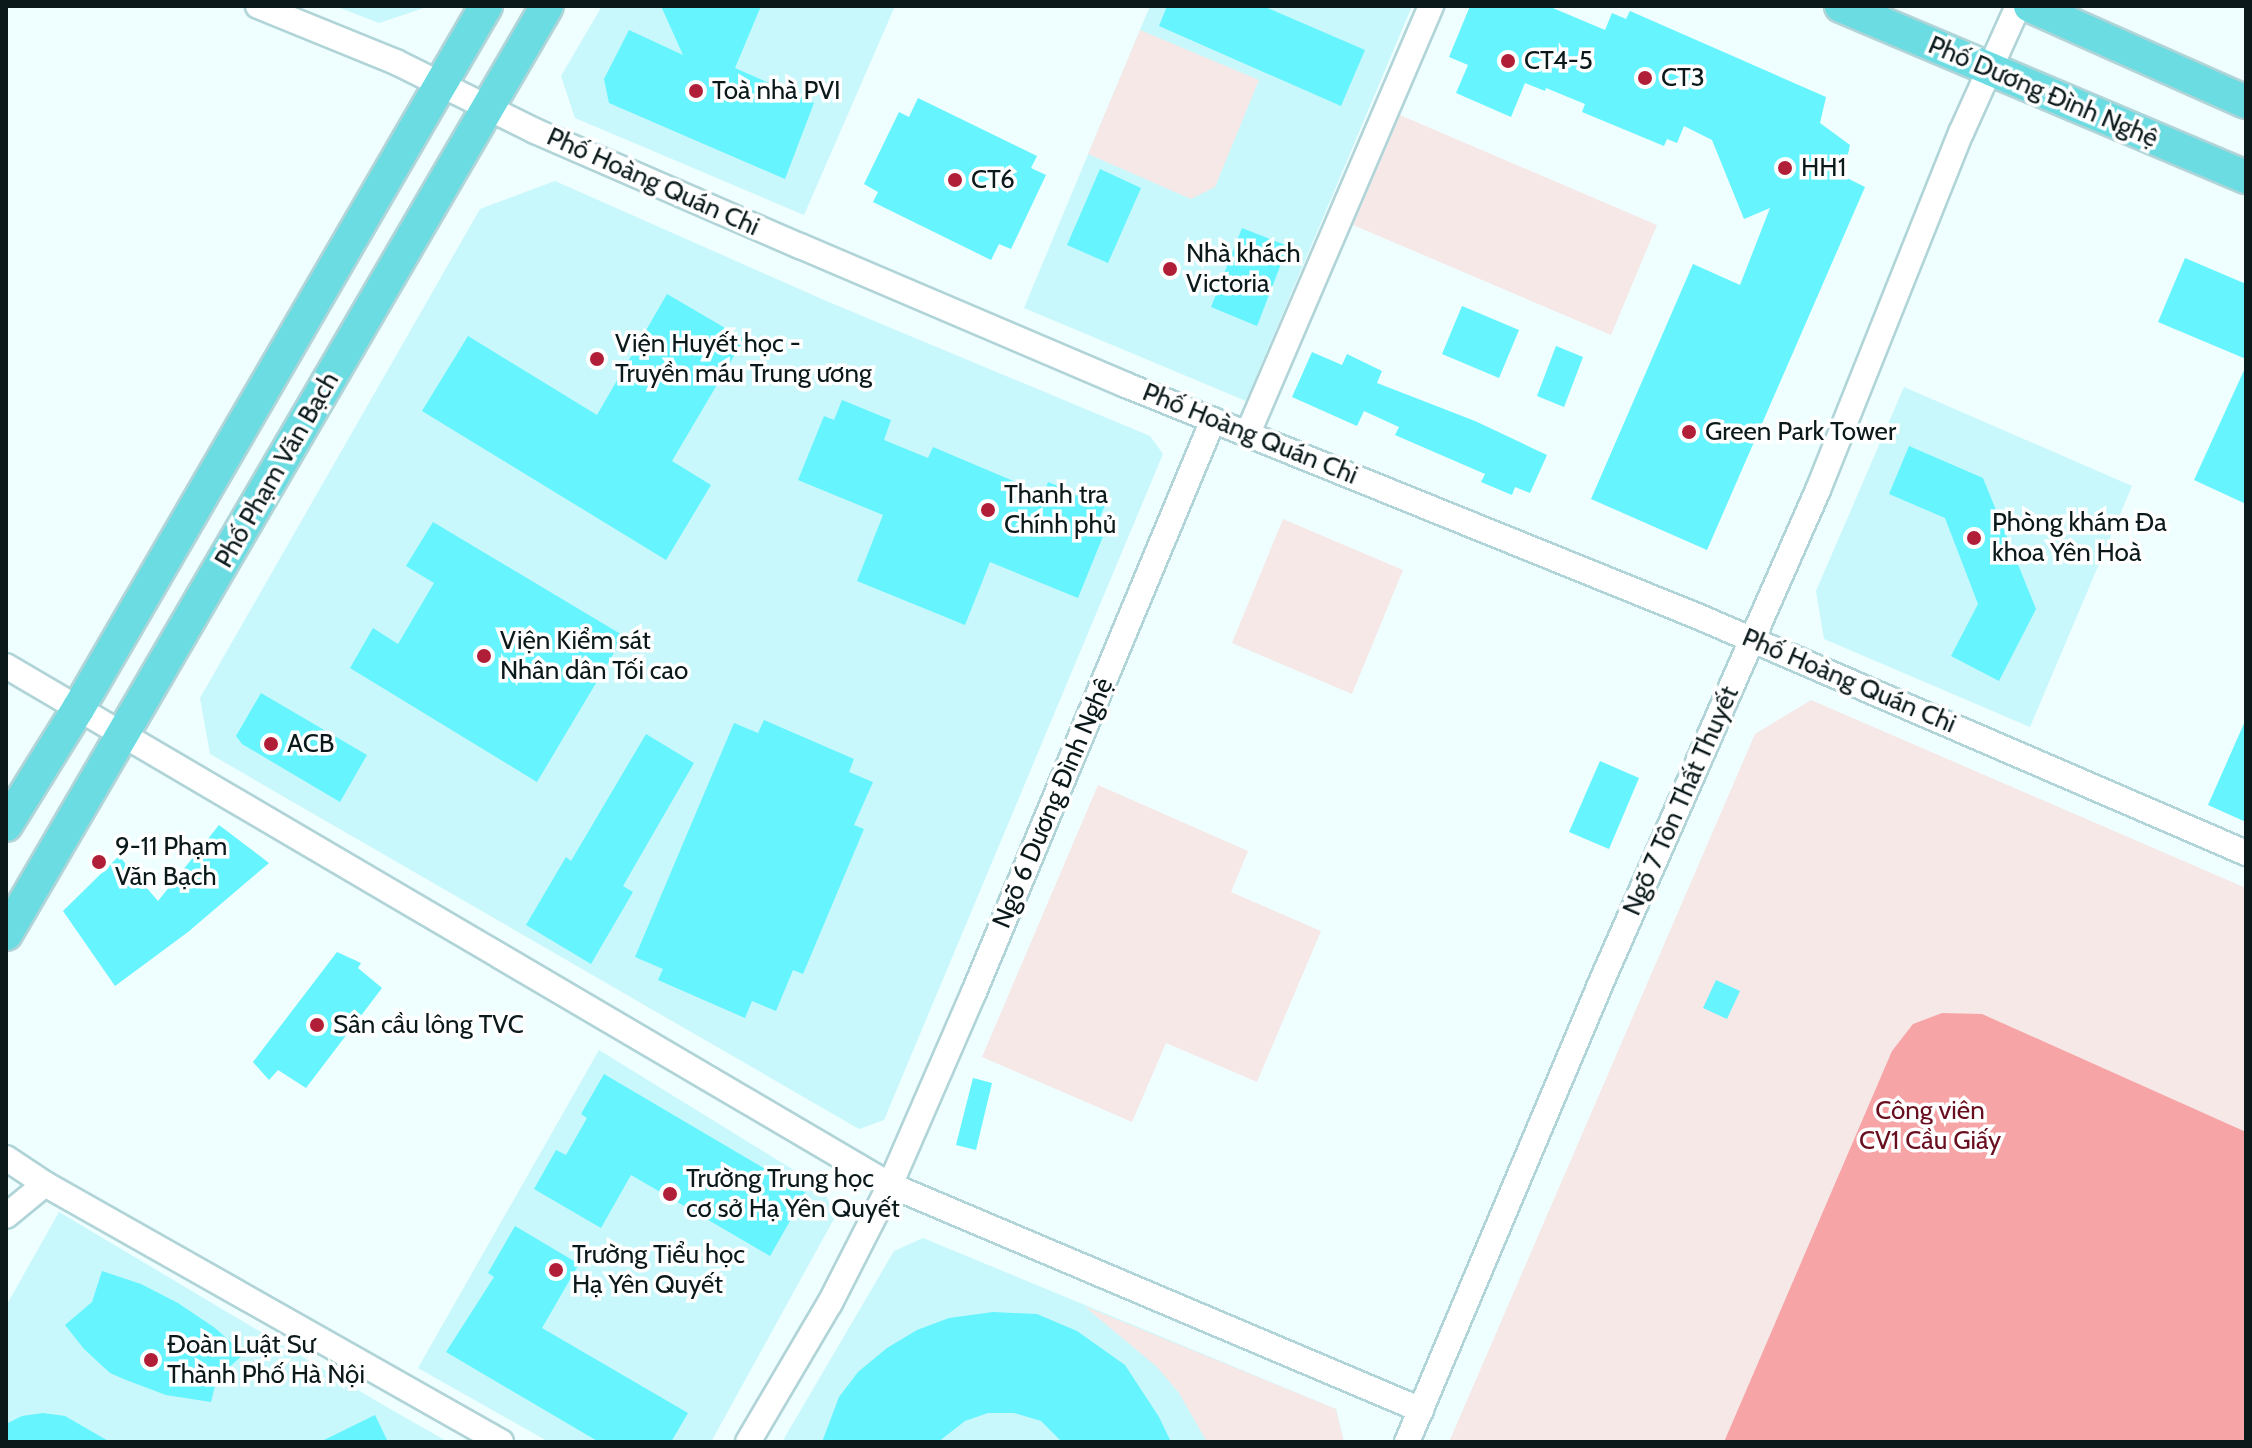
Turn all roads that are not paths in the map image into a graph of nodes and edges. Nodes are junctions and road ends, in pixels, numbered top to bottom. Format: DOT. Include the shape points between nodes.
graph roads {
  1 [pos="258,6"];
  2 [pos="486,6"];
  3 [pos="547,6"];
  4 [pos="1431,6"];
  5 [pos="1841,6"];
  6 [pos="2018,6"];
  7 [pos="2030,6"];
  8 [pos="1989,70"];
  9 [pos="443,84"];
  10 [pos="2246,102"];
  11 [pos="489,108"];
  12 [pos="2246,177"];
  13 [pos="1213,420"];
  14 [pos="1248,433"];
  15 [pos="1752,640"];
  16 [pos="6,666"];
  17 [pos="78,709"];
  18 [pos="122,734"];
  19 [pos="6,825"];
  20 [pos="2246,853"];
  21 [pos="6,934"];
  22 [pos="6,1158"];
  23 [pos="45,1184"];
  24 [pos="890,1185"];
  25 [pos="6,1216"];
  26 [pos="1421,1410"];
  27 [pos="501,1442"];
  28 [pos="748,1442"];
  29 [pos="1407,1442"];
  1 -- 9 [label="street, Phố Hoàng Quán Chi"];
  2 -- 9 [label="main road, Phố Phạm Văn Bạch"];
  3 -- 11 [label="main road, Phố Phạm Văn Bạch"];
  4 -- 14 [label="street"];
  5 -- 8 [label="main road, Phố Dương Đình Nghệ"];
  6 -- 8 [label="street, Ngõ 7 Tôn Thất Thuyết"];
  7 -- 10 [label="main road"];
  8 -- 12 [label="main road, Phố Dương Đình Nghệ"];
  8 -- 15 [label="street, Ngõ 7 Tôn Thất Thuyết"];
  9 -- 11 [label="street, Phố Hoàng Quán Chi"];
  9 -- 17 [label="main road, Phố Phạm Văn Bạch"];
  11 -- 13 [label="street, Phố Hoàng Quán Chi"];
  11 -- 18 [label="main road, Phố Phạm Văn Bạch"];
  13 -- 14 [label="street, Phố Hoàng Quán Chi"];
  13 -- 24 [label="street, Ngõ 6 Dương Đình Nghệ"];
  14 -- 15 [label="street, Phố Hoàng Quán Chi"];
  15 -- 20 [label="street, Phố Hoàng Quán Chi"];
  15 -- 26 [label="street, Ngõ 7 Tôn Thất Thuyết"];
  16 -- 17 [label="street"];
  17 -- 18 [label="street"];
  17 -- 19 [label="main road, Phố Phạm Văn Bạch"];
  18 -- 21 [label="main road, Phố Phạm Văn Bạch"];
  18 -- 24 [label="street"];
  22 -- 23 [label="street"];
  23 -- 25 [label="street"];
  23 -- 27 [label="street"];
  24 -- 26 [label="street"];
  24 -- 28 [label="street, Ngõ 6 Dương Đình Nghệ" via="830,1303"];
  26 -- 29 [label="street, Ngõ 7 Tôn Thất Thuyết"];
}
